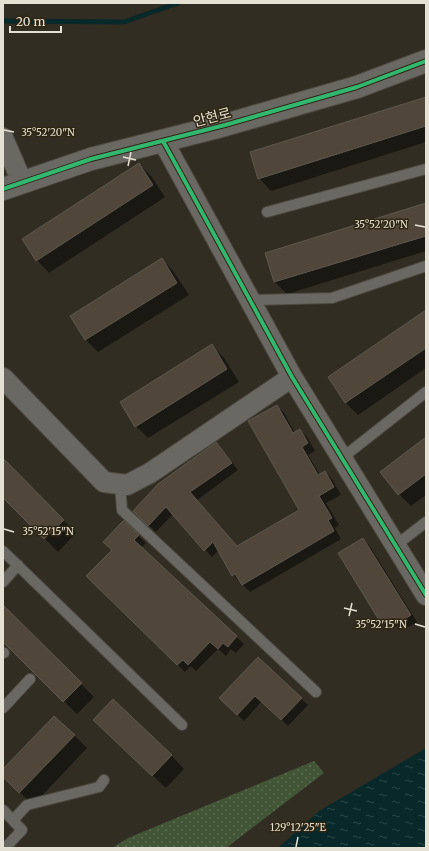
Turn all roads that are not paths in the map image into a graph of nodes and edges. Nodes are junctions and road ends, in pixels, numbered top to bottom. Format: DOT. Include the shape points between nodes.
graph roads {
  1 [pos="426,61"];
  2 [pos="3,138"];
  3 [pos="163,141"];
  4 [pos="426,168"];
  5 [pos="12,186"];
  6 [pos="267,212"];
  7 [pos="426,266"];
  8 [pos="249,300"];
  9 [pos="292,377"];
  10 [pos="3,378"];
  11 [pos="426,392"];
  12 [pos="342,458"];
  13 [pos="120,484"];
  14 [pos="426,522"];
  15 [pos="395,546"];
  16 [pos="3,551"];
  17 [pos="18,565"];
  18 [pos="3,582"];
  19 [pos="426,595"];
  20 [pos="30,679"];
  21 [pos="316,692"];
  22 [pos="3,708"];
  23 [pos="182,725"];
  24 [pos="104,780"];
  25 [pos="3,810"];
  26 [pos="13,820"];
  27 [pos="5,848"];
  1 -- 3 [label="street, 안현로" via="357,87"];
  2 -- 5 [label="street"];
  3 -- 5 [label="street, 안현로" via="91,159"];
  3 -- 8 [label="street"];
  4 -- 6 [label="lane"];
  7 -- 8 [label="lane" via="332,298"];
  8 -- 9 [label="street"];
  9 -- 12 [label="street"];
  9 -- 13 [label="street" via="150,473 127,485"];
  10 -- 13 [label="street" via="104,482"];
  11 -- 12 [label="lane"];
  12 -- 15 [label="street"];
  13 -- 21 [label="lane" via="122,510"];
  14 -- 15 [label="lane"];
  15 -- 19 [label="street"];
  16 -- 17 [label="lane"];
  17 -- 18 [label="lane"];
  17 -- 23 [label="lane"];
  20 -- 22 [label="lane"];
  24 -- 26 [label="lane" via="99,786 27,805"];
  25 -- 26 [label="lane"];
  26 -- 27 [label="lane" via="22,830"];
}
